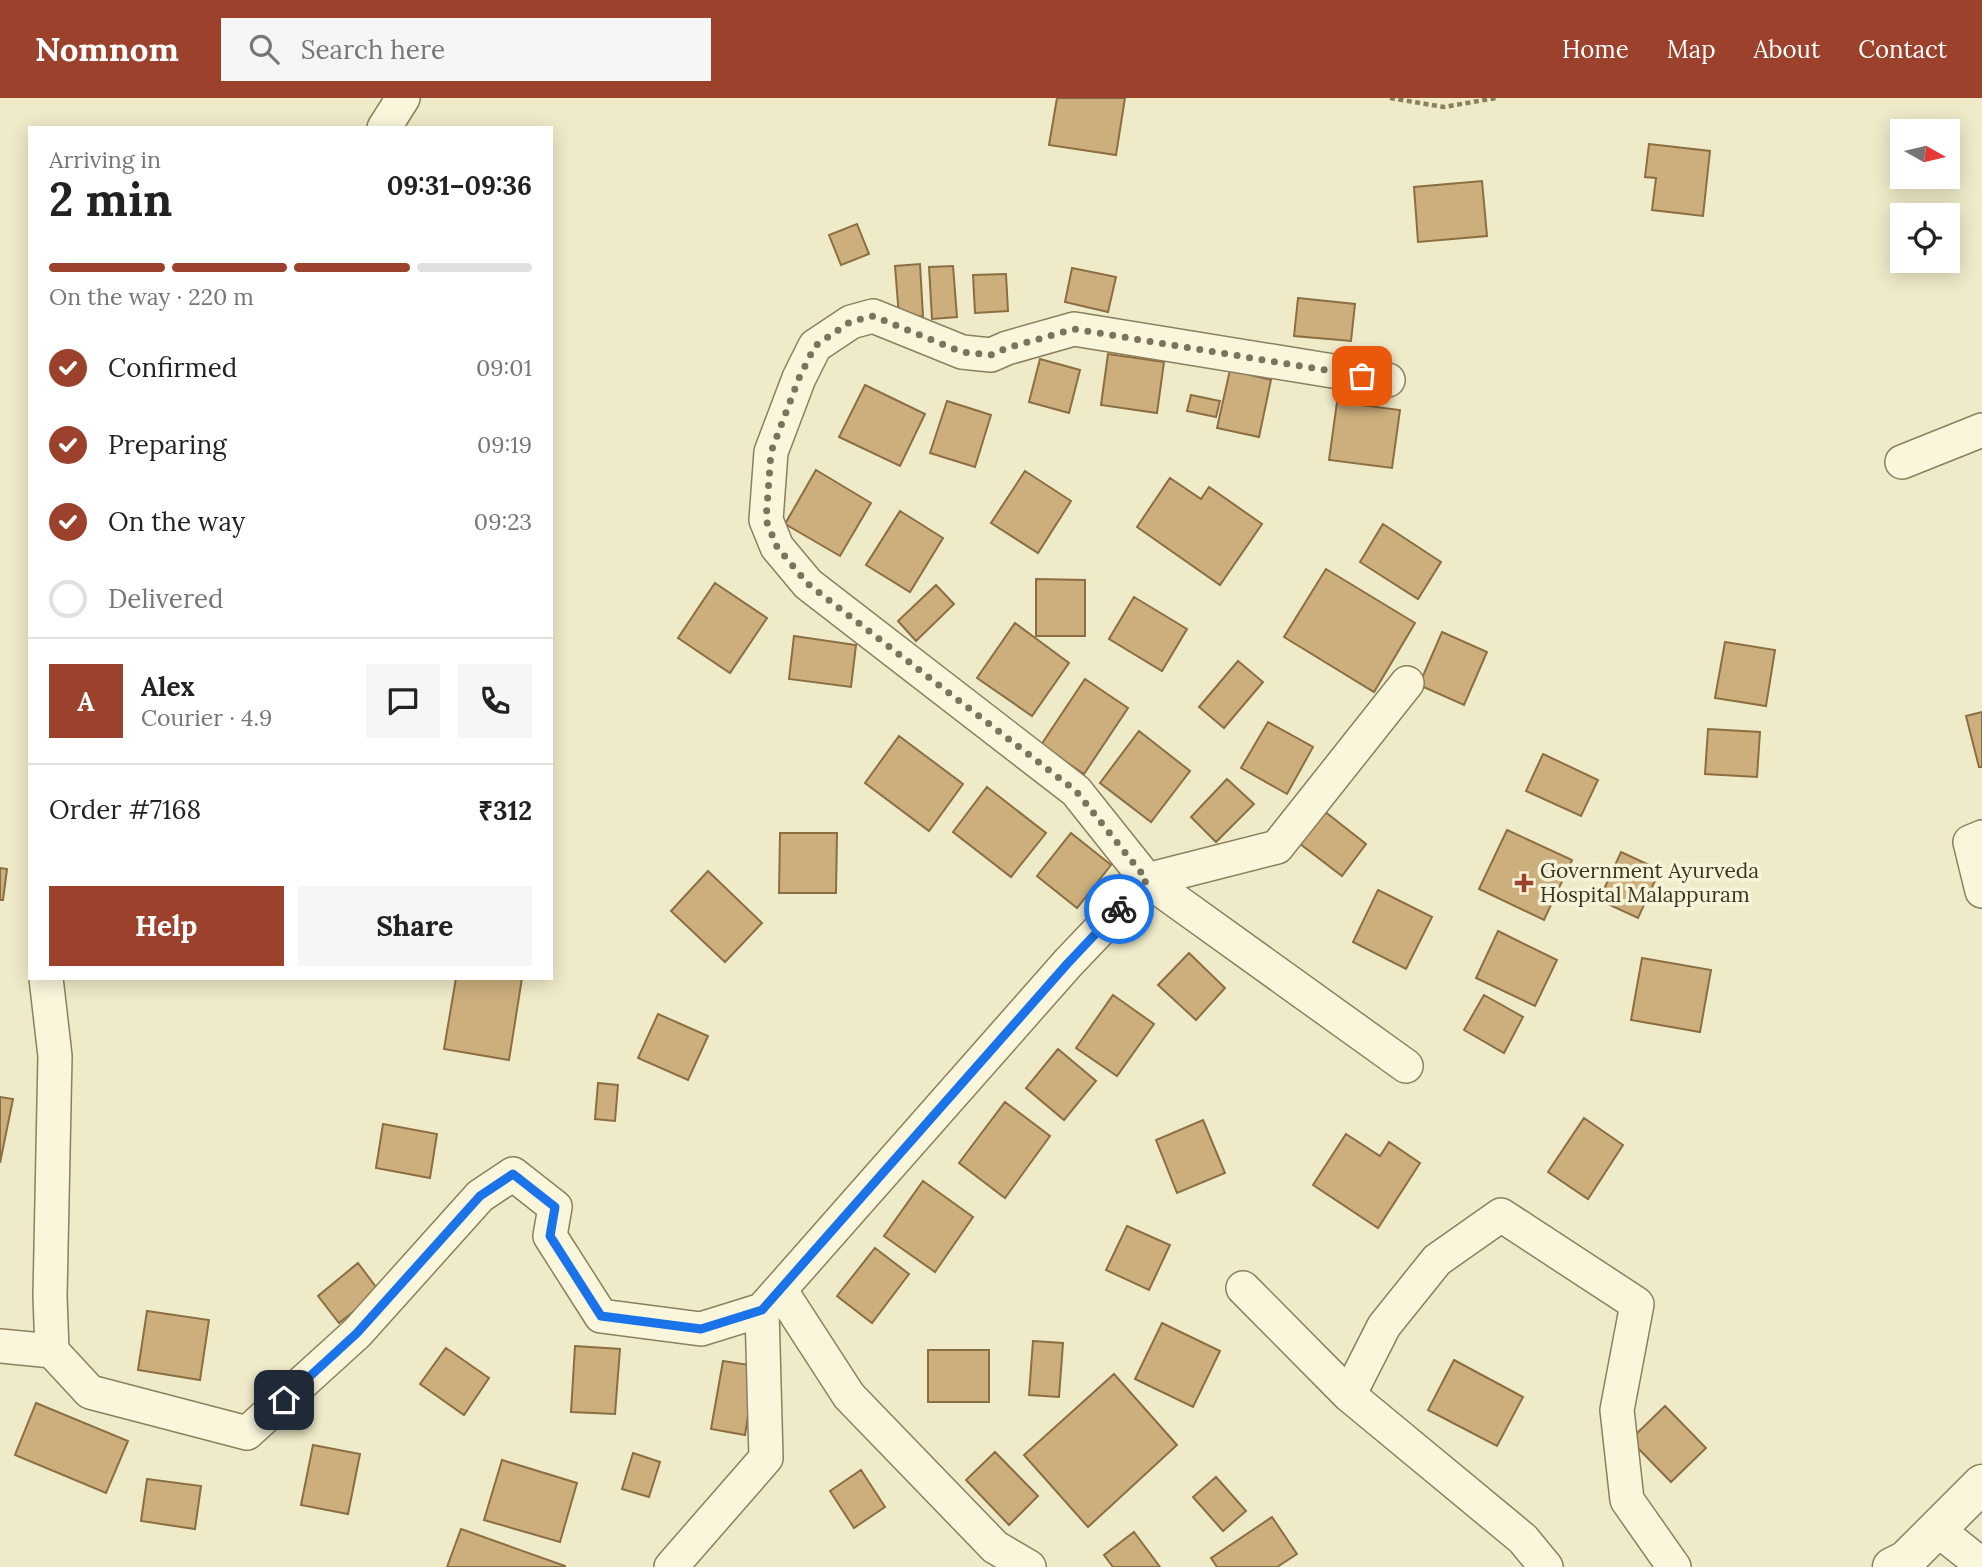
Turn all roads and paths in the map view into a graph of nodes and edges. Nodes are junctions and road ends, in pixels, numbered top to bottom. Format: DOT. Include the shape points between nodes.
graph roads {
  1 [pos="403,98"];
  2 [pos="1390,98"];
  3 [pos="1496,98"];
  4 [pos="385,126"];
  5 [pos="1388,380"];
  6 [pos="1982,430"];
  7 [pos="1902,462"];
  8 [pos="1407,683"];
  9 [pos="1982,836"];
  10 [pos="1147,880"];
  11 [pos="1982,891"];
  12 [pos="46,980"];
  13 [pos="1406,1066"];
  14 [pos="1243,1288"];
  15 [pos="772,1301"];
  16 [pos="0,1346"];
  17 [pos="52,1351"];
  18 [pos="1349,1395"];
  19 [pos="1982,1484"];
  20 [pos="1938,1530"];
  21 [pos="1982,1566"];
  22 [pos="671,1567"];
  23 [pos="1029,1567"];
  24 [pos="1546,1567"];
  25 [pos="1674,1567"];
  26 [pos="1892,1567"];
  1 -- 4 [label="street"];
  2 -- 3 [label="path" via="1444,107"];
  5 -- 10 [label="street" via="1074,329 991,355 962,352 873,316 850,322 815,346 799,378 771,452 766,520 777,547 808,584 1076,791"];
  6 -- 7 [label="street"];
  8 -- 10 [label="street" via="1278,847"];
  9 -- 11 [label="street" via="1970,842"];
  10 -- 13 [label="street"];
  10 -- 15 [label="street" via="1068,963"];
  12 -- 17 [label="street" via="55,1056"];
  14 -- 18 [label="street"];
  15 -- 17 [label="street" via="701,1329 601,1316 550,1236 555,1207 513,1174 480,1196 357,1333 247,1433 89,1392"];
  15 -- 22 [label="street" via="766,1458"];
  15 -- 23 [label="street" via="849,1396 995,1547"];
  16 -- 17 [label="street"];
  18 -- 24 [label="street" via="1523,1539"];
  18 -- 25 [label="street" via="1384,1326 1437,1260 1501,1215 1637,1304 1617,1410 1627,1500"];
  19 -- 20 [label="street"];
  20 -- 21 [label="street"];
  20 -- 26 [label="street"];
}
